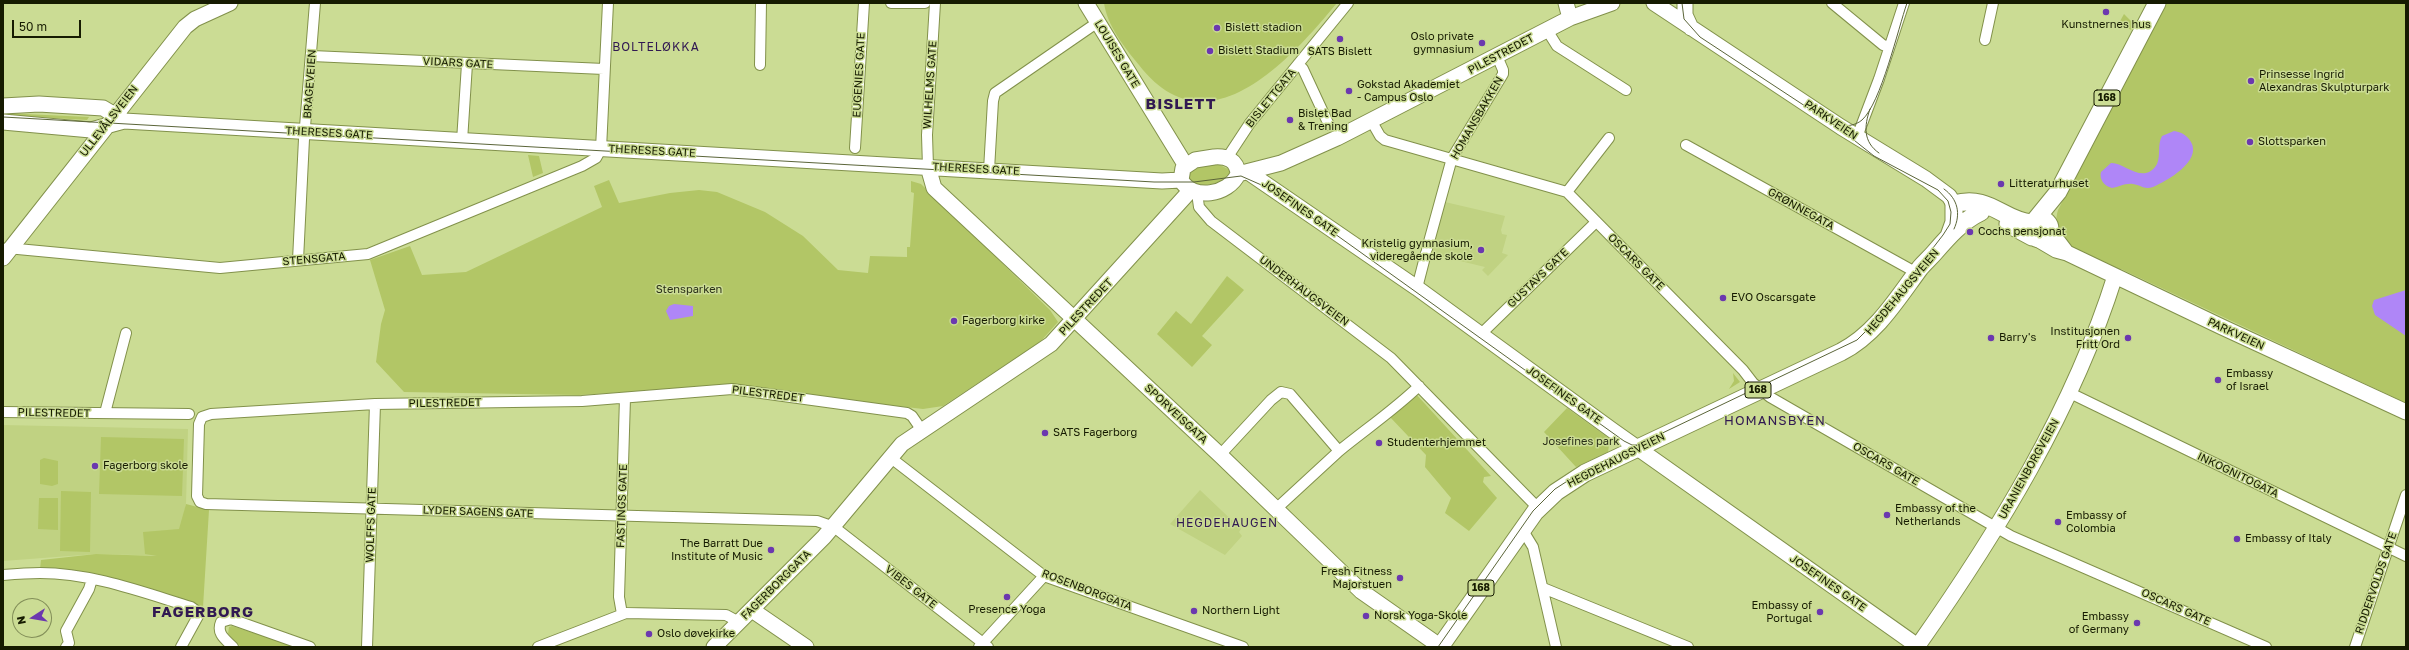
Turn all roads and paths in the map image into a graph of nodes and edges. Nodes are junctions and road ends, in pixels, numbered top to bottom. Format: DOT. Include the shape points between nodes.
graph roads {
  1 [pos="230,3"];
  2 [pos="315,3"];
  3 [pos="608,3"];
  4 [pos="761,3"];
  5 [pos="864,3"];
  6 [pos="891,3"];
  7 [pos="925,3"];
  8 [pos="935,3"];
  9 [pos="1086,3"];
  10 [pos="1348,3"];
  11 [pos="1566,3"];
  12 [pos="1612,3"];
  13 [pos="1654,3"];
  14 [pos="1684,3"];
  15 [pos="1832,3"];
  16 [pos="1904,3"];
  17 [pos="1993,3"];
  18 [pos="2157,3"];
  19 [pos="1570,18"];
  20 [pos="1098,22"];
  21 [pos="1691,28"];
  22 [pos="1547,30"];
  23 [pos="1984,40"];
  24 [pos="1889,47"];
  25 [pos="312,56"];
  26 [pos="1497,56"];
  27 [pos="467,64"];
  28 [pos="1298,64"];
  29 [pos="760,65"];
  30 [pos="604,69"];
  31 [pos="1626,90"];
  32 [pos="3,106"];
  33 [pos="115,121"];
  34 [pos="3,122"];
  35 [pos="1372,122"];
  36 [pos="1330,125"];
  37 [pos="306,132"];
  38 [pos="1857,137"];
  39 [pos="1610,138"];
  40 [pos="462,141"];
  41 [pos="1686,145"];
  42 [pos="601,148"];
  43 [pos="855,148"];
  44 [pos="1227,158"];
  45 [pos="1452,158"];
  46 [pos="1186,166"];
  47 [pos="928,167"];
  48 [pos="989,170"];
  49 [pos="1243,173"];
  50 [pos="1189,188"];
  51 [pos="1567,192"];
  52 [pos="1968,206"];
  53 [pos="1596,222"];
  54 [pos="2040,229"];
  55 [pos="1948,236"];
  56 [pos="6,251"];
  57 [pos="298,260"];
  58 [pos="1917,273"];
  59 [pos="2115,276"];
  60 [pos="1417,288"];
  61 [pos="1074,319"];
  62 [pos="126,334"];
  63 [pos="1480,335"];
  64 [pos="1419,386"];
  65 [pos="1760,390"];
  66 [pos="2070,393"];
  67 [pos="625,398"];
  68 [pos="375,404"];
  69 [pos="3,412"];
  70 [pos="2406,412"];
  71 [pos="105,413"];
  72 [pos="189,414"];
  73 [pos="199,424"];
  74 [pos="923,432"];
  75 [pos="1637,448"];
  76 [pos="1340,451"];
  77 [pos="1220,455"];
  78 [pos="891,458"];
  79 [pos="2406,496"];
  80 [pos="372,509"];
  81 [pos="1276,510"];
  82 [pos="1536,510"];
  83 [pos="622,516"];
  84 [pos="834,527"];
  85 [pos="1997,528"];
  86 [pos="1522,529"];
  87 [pos="2388,547"];
  88 [pos="2406,556"];
  89 [pos="3,575"];
  90 [pos="1044,576"];
  91 [pos="92,579"];
  92 [pos="1543,588"];
  93 [pos="752,610"];
  94 [pos="622,614"];
  95 [pos="739,622"];
  96 [pos="71,646"];
  97 [pos="983,646"];
  98 [pos="1236,646"];
  99 [pos="181,647"];
  100 [pos="234,647"];
  101 [pos="310,647"];
  102 [pos="367,647"];
  103 [pos="538,647"];
  104 [pos="714,647"];
  105 [pos="806,647"];
  106 [pos="1440,647"];
  107 [pos="1445,647"];
  108 [pos="1556,647"];
  109 [pos="1688,647"];
  110 [pos="1918,647"];
  111 [pos="2266,647"];
  112 [pos="2354,647"];
  1 -- 33 [label="street, ULLEVÅLSVEIEN" via="195,19 185,27"];
  2 -- 25 [label="street, BRAGEVEIEN"];
  3 -- 30 [label="street"];
  4 -- 29 [label="street"];
  5 -- 43 [label="street, EUGENIES GATE"];
  6 -- 7 [label="street"];
  8 -- 47 [label="street, WILHELMS GATE" via="927,135"];
  9 -- 20 [label="street, LOUISES GATE"];
  10 -- 28 [label="street, BISLETTGATA"];
  11 -- 19 [label="street"];
  12 -- 19 [label="street, PILESTREDET"];
  13 -- 21 [label="street, PARKVEIEN"];
  14 -- 21 [label="street" via="1685,15"];
  15 -- 24 [label="street" via="1883,45"];
  16 -- 24 [label="street"];
  17 -- 23 [label="street"];
  18 -- 54 [label="main road, 168"];
  19 -- 22 [label="street, PILESTREDET"];
  20 -- 46 [label="street, LOUISES GATE"];
  20 -- 48 [label="street" via="995,94"];
  21 -- 38 [label="street, PARKVEIEN"];
  22 -- 26 [label="street, PILESTREDET"];
  22 -- 31 [label="street" via="1557,46"];
  24 -- 38 [label="street"];
  25 -- 27 [label="street, VIDARS GATE"];
  25 -- 37 [label="street, BRAGEVEIEN"];
  26 -- 35 [label="street, PILESTREDET"];
  26 -- 45 [label="street, HOMANSBAKKEN" via="1503,74"];
  27 -- 30 [label="street, VIDARS GATE"];
  27 -- 40 [label="street"];
  28 -- 36 [label="street" via="1303,69"];
  28 -- 44 [label="street, BISLETTGATA" via="1250,123"];
  30 -- 42 [label="street"];
  32 -- 33 [label="street, THERESES GATE" via="39,104 99,108"];
  33 -- 34 [label="street, THERESES GATE" via="87,130"];
  33 -- 37 [label="street, THERESES GATE"];
  33 -- 56 [label="street, ULLEVÅLSVEIEN"];
  35 -- 45 [label="street, OSCARS GATE" via="1380,136 1386,140"];
  35 -- 49 [label="street, PILESTREDET" via="1281,163"];
  37 -- 40 [label="street, THERESES GATE"];
  37 -- 57 [label="street, BRAGEVEIEN"];
  38 -- 52 [label="street, PARKVEIEN"];
  39 -- 51 [label="street"];
  40 -- 42 [label="street, THERESES GATE"];
  41 -- 58 [label="street, GRØNNEGATA"];
  42 -- 47 [label="street, THERESES GATE"];
  42 -- 57 [label="street, STENSGATA" via="596,158 582,166 404,241 368,254"];
  44 -- 46 [label="street" via="1202,159"];
  44 -- 49 [label="street"];
  45 -- 51 [label="street, OSCARS GATE"];
  45 -- 60 [label="street, HOMANSBAKKEN"];
  46 -- 50 [label="street, PILESTREDET" via="1181,171"];
  47 -- 48 [label="street, THERESES GATE"];
  47 -- 61 [label="street, SPORVEISGATA" via="934,188"];
  48 -- 50 [label="street, THERESES GATE"];
  49 -- 50 [label="street, THERESES GATE" via="1227,187 1213,192"];
  49 -- 60 [label="street, JOSEFINES GATE"];
  50 -- 61 [label="street, PILESTREDET"];
  50 -- 64 [label="street, UNDERHAUGSVEIEN" via="1201,211 1211,220 1391,358"];
  51 -- 53 [label="street, OSCARS GATE"];
  52 -- 54 [label="main road, PARKVEIEN" via="1982,202"];
  52 -- 55 [label="main road, HEGDEHAUGSVEIEN / 168" via="1954,222"];
  52 -- 55 [label="main road, HEGDEHAUGSVEIEN / 168" via="1972,217"];
  53 -- 63 [label="street, GUSTAVS GATE"];
  53 -- 65 [label="street, OSCARS GATE"];
  54 -- 59 [label="street, PARKVEIEN" via="2067,253"];
  55 -- 58 [label="main road, HEGDEHAUGSVEIEN / 168"];
  56 -- 57 [label="street, STENSGATA" via="205,268"];
  58 -- 65 [label="main road, HEGDEHAUGSVEIEN / 168" via="1861,340"];
  59 -- 66 [label="street, URANIENBORGVEIEN"];
  59 -- 70 [label="street, PARKVEIEN"];
  60 -- 63 [label="street, JOSEFINES GATE"];
  61 -- 74 [label="street, PILESTREDET" via="1037,355"];
  61 -- 77 [label="street, SPORVEISGATA"];
  62 -- 71 [label="street, PILESTREDET"];
  63 -- 75 [label="street, JOSEFINES GATE"];
  64 -- 76 [label="street" via="1391,412 1374,422"];
  64 -- 82 [label="street, UNDERHAUGSVEIEN" via="1515,484"];
  65 -- 75 [label="main road, HEGDEHAUGSVEIEN / 168"];
  65 -- 85 [label="street, OSCARS GATE"];
  66 -- 85 [label="street, URANIENBORGVEIEN"];
  66 -- 87 [label="street, INKOGNITOGATA"];
  67 -- 68 [label="street, PILESTREDET"];
  67 -- 74 [label="street, PILESTREDET" via="742,389 907,413"];
  67 -- 83 [label="street, FASTINGS GATE"];
  68 -- 73 [label="street, PILESTREDET" via="211,414 202,417"];
  68 -- 80 [label="street, WOLFFS GATE"];
  69 -- 71 [label="street, PILESTREDET"];
  71 -- 72 [label="street, PILESTREDET"];
  73 -- 80 [label="street, LYDER SAGENS GATE" via="197,496 203,504"];
  74 -- 78 [label="street, FAGERBORGGATA" via="902,444"];
  75 -- 82 [label="main road, HEGDEHAUGSVEIEN / 168" via="1569,482"];
  75 -- 110 [label="street, JOSEFINES GATE"];
  76 -- 77 [label="street" via="1286,392 1281,392"];
  76 -- 81 [label="street"];
  77 -- 81 [label="street, SPORVEISGATA"];
  78 -- 84 [label="street, FAGERBORGGATA"];
  78 -- 90 [label="street, ROSENBORGGATA"];
  79 -- 87 [label="street, RIDDERVOLDS GATE"];
  80 -- 83 [label="street, LYDER SAGENS GATE"];
  80 -- 102 [label="street, WOLFFS GATE"];
  81 -- 106 [label="street, SPORVEISGATA" via="1361,591"];
  82 -- 86 [label="main road, 168"];
  83 -- 84 [label="street, LYDER SAGENS GATE" via="817,521"];
  83 -- 94 [label="street, FASTINGS GATE" via="619,602"];
  84 -- 93 [label="street, FAGERBORGGATA"];
  84 -- 97 [label="street, VIBES GATE"];
  85 -- 110 [label="street, URANIENBORGVEIEN"];
  85 -- 111 [label="street, OSCARS GATE"];
  86 -- 92 [label="street" via="1531,543"];
  86 -- 106 [label="main road, 168"];
  87 -- 88 [label="street, INKOGNITOGATA"];
  87 -- 112 [label="street, RIDDERVOLDS GATE"];
  89 -- 91 [label="street" via="40,573"];
  90 -- 97 [label="street"];
  90 -- 98 [label="street, ROSENBORGGATA"];
  91 -- 96 [label="street" via="66,631"];
  91 -- 99 [label="street" via="191,607 198,612 196,623"];
  92 -- 108 [label="street"];
  92 -- 109 [label="street"];
  93 -- 95 [label="street, FAGERBORGGATA"];
  93 -- 105 [label="street"];
  94 -- 95 [label="street, FAGERBORGGATA" via="726,615"];
  94 -- 103 [label="street, FAGERBORGGATA"];
  95 -- 104 [label="street"];
  100 -- 101 [label="street" via="221,635 221,622 231,619"];
  106 -- 107 [label="street"];
}
